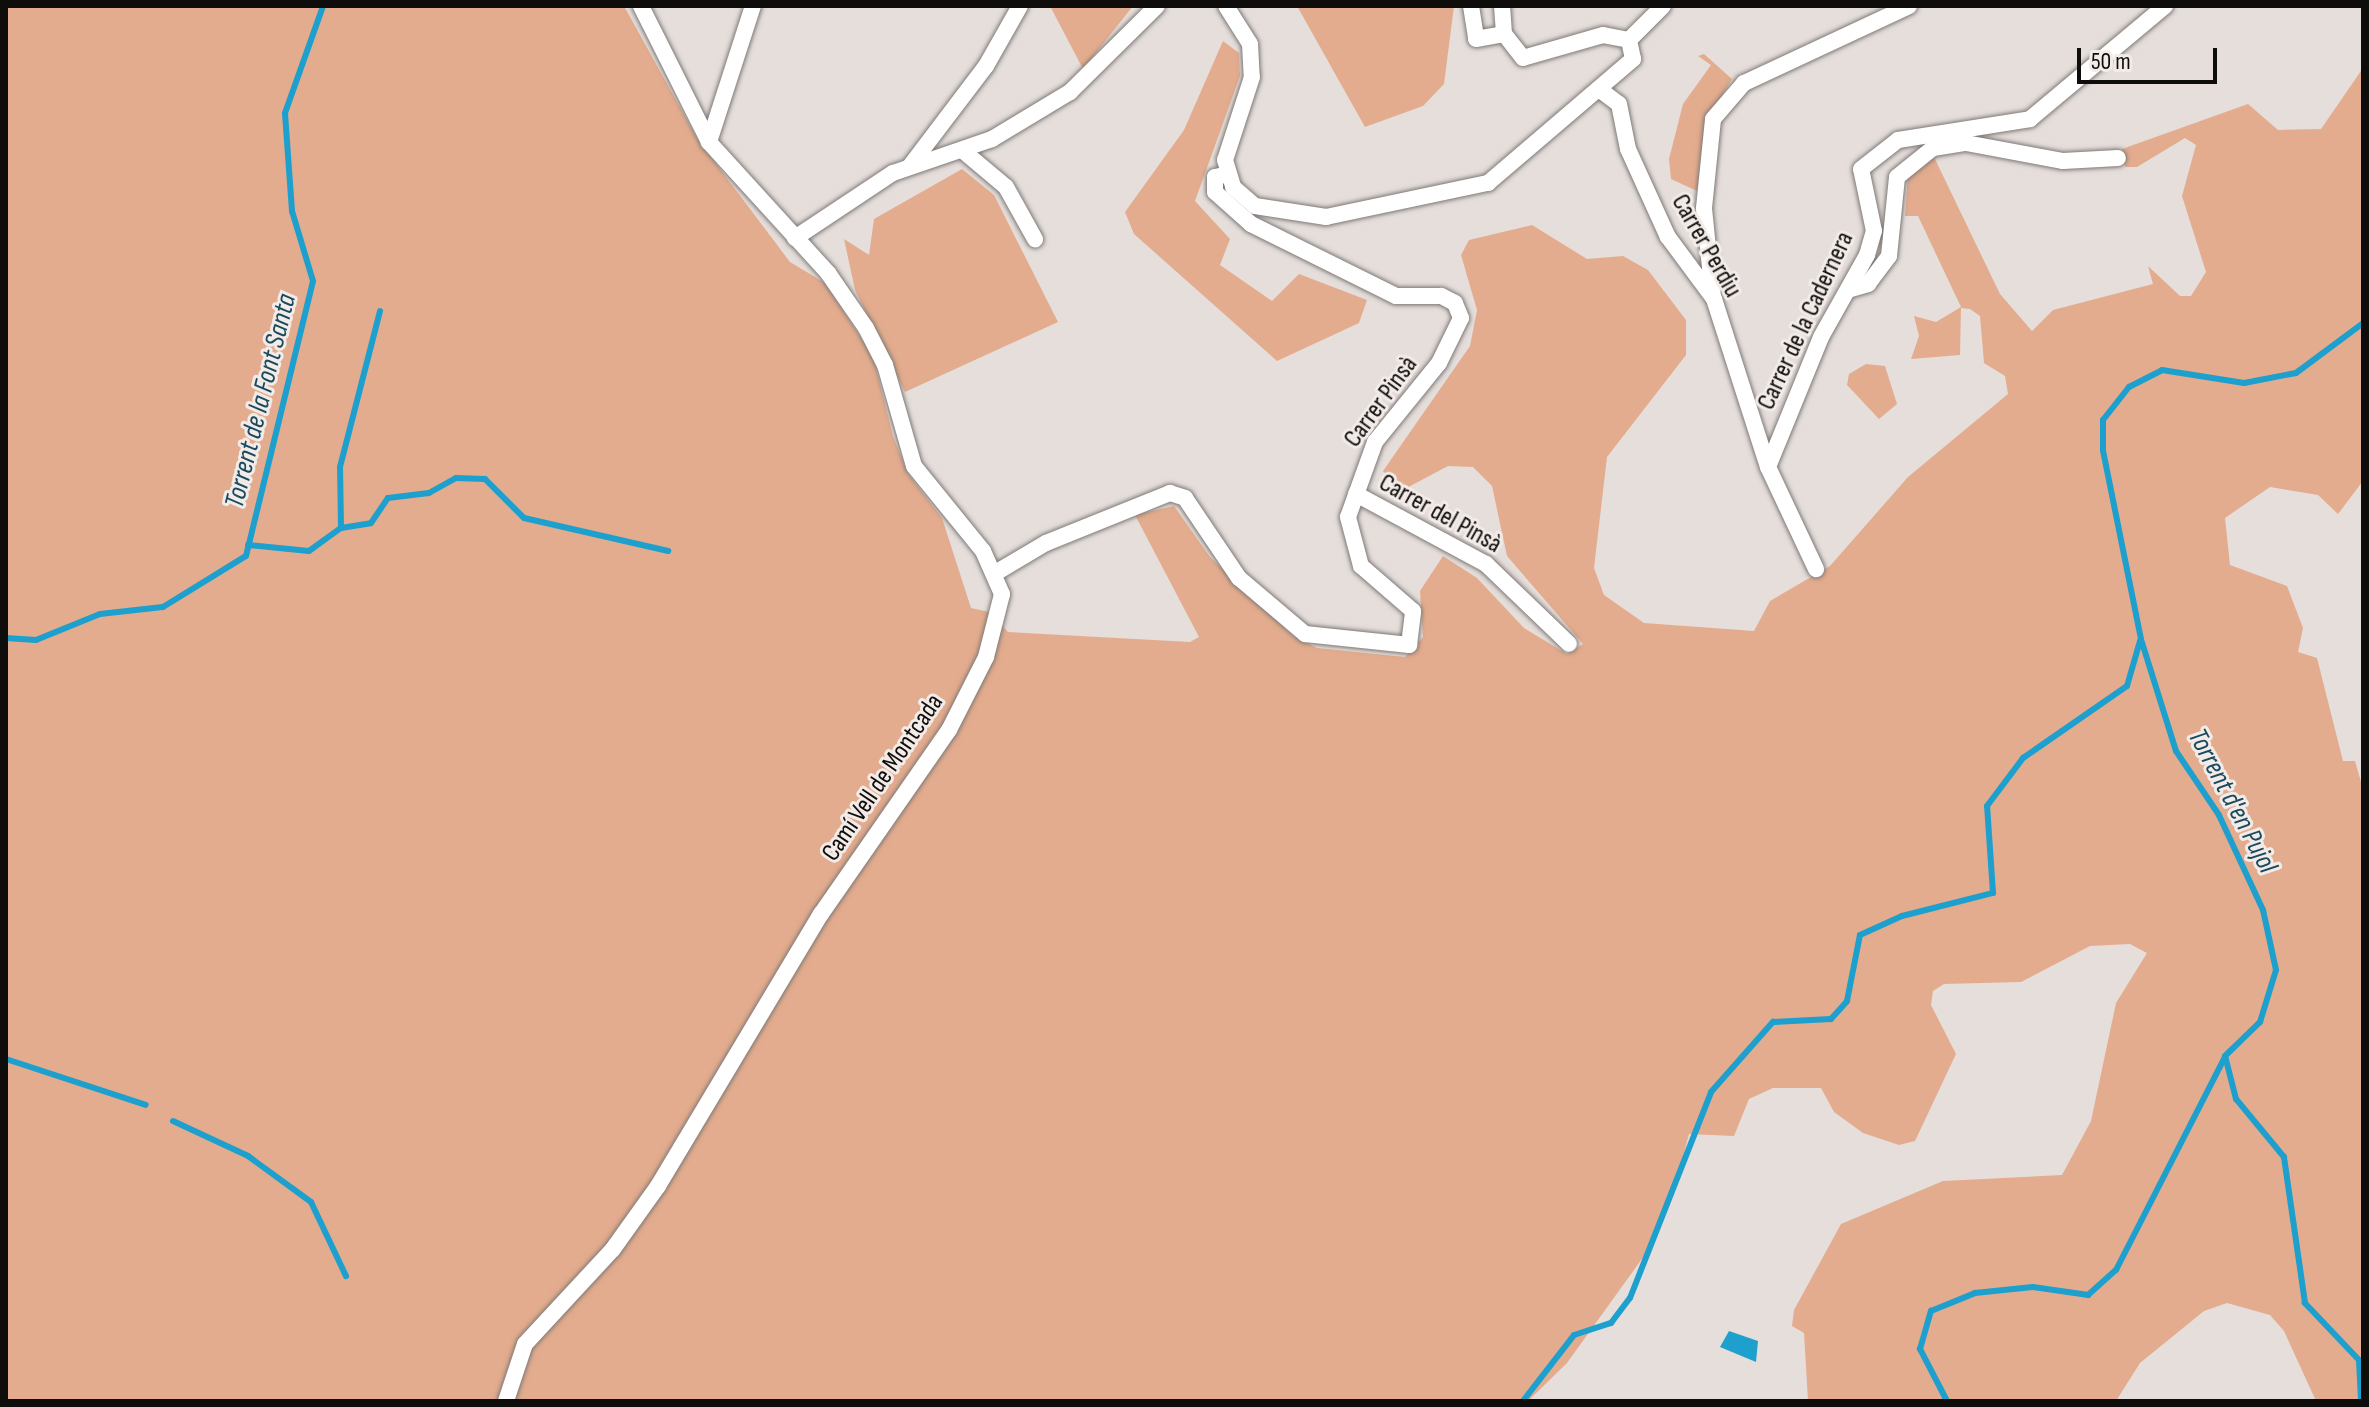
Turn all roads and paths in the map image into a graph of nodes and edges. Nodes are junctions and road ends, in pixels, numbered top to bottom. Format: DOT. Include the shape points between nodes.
graph roads {
  1 [pos="641,6"];
  2 [pos="753,6"];
  3 [pos="1020,6"];
  4 [pos="1157,6"];
  5 [pos="1226,6"];
  6 [pos="1471,6"];
  7 [pos="1502,6"];
  8 [pos="1663,6"];
  9 [pos="1909,6"];
  10 [pos="2165,6"];
  11 [pos="1504,34"];
  12 [pos="1629,40"];
  13 [pos="1599,89"];
  14 [pos="709,142"];
  15 [pos="962,150"];
  16 [pos="2118,158"];
  17 [pos="910,166"];
  18 [pos="1229,174"];
  19 [pos="795,238"];
  20 [pos="1035,239"];
  21 [pos="1851,289"];
  22 [pos="1714,299"];
  23 [pos="1768,467"];
  24 [pos="1356,494"];
  25 [pos="1816,569"];
  26 [pos="997,572"];
  27 [pos="1569,644"];
  28 [pos="506,1401"];
  1 -- 14 [label="street"];
  2 -- 14 [label="street"];
  3 -- 17 [label="street" via="986,66"];
  4 -- 15 [label="street" via="1098,72"];
  5 -- 18 [label="street" via="1250,44 1252,77 1225,160"];
  6 -- 11 [label="street" via="1476,39"];
  7 -- 11 [label="street"];
  8 -- 12 [label="street"];
  9 -- 22 [label="street" via="1744,83 1713,119 1704,208"];
  10 -- 21 [label="street, Carrer de la Cadernera" via="2030,119 1930,131 1875,154 1861,169 1874,231"];
  11 -- 12 [label="street" via="1523,58 1603,35"];
  12 -- 13 [label="street" via="1634,49 1625,73"];
  13 -- 18 [label="street" via="1516,165 1450,196 1369,213 1290,216 1255,206"];
  13 -- 22 [label="street, Carrer Perdiu" via="1619,104 1628,149 1668,237"];
  14 -- 19 [label="street"];
  15 -- 17 [label="street"];
  15 -- 20 [label="street" via="1006,187"];
  16 -- 21 [label="street" via="2063,161 1966,143 1933,148 1897,177 1889,256 1868,284"];
  17 -- 19 [label="street"];
  18 -- 24 [label="street, Carrer Pinsà" via="1215,177 1215,192 1251,224 1396,296 1441,296 1455,303 1461,318 1439,363 1375,442"];
  19 -- 26 [label="street" via="866,328 885,365 914,466"];
  21 -- 23 [label="street, Carrer de la Cadernera" via="1821,337"];
  22 -- 23 [label="street, Carrer Perdiu"];
  23 -- 25 [label="street, Carrer Perdiu"];
  24 -- 26 [label="street, Carrer Pinsà" via="1349,544 1361,566 1413,611 1409,645 1305,634 1239,578 1185,498 1170,493 1070,533"];
  24 -- 27 [label="street, Carrer del Pinsà" via="1486,564"];
  26 -- 28 [label="street, Camí Vell de Montcada" via="999,620 949,730 821,914 658,1186 613,1249 525,1344"];
}
